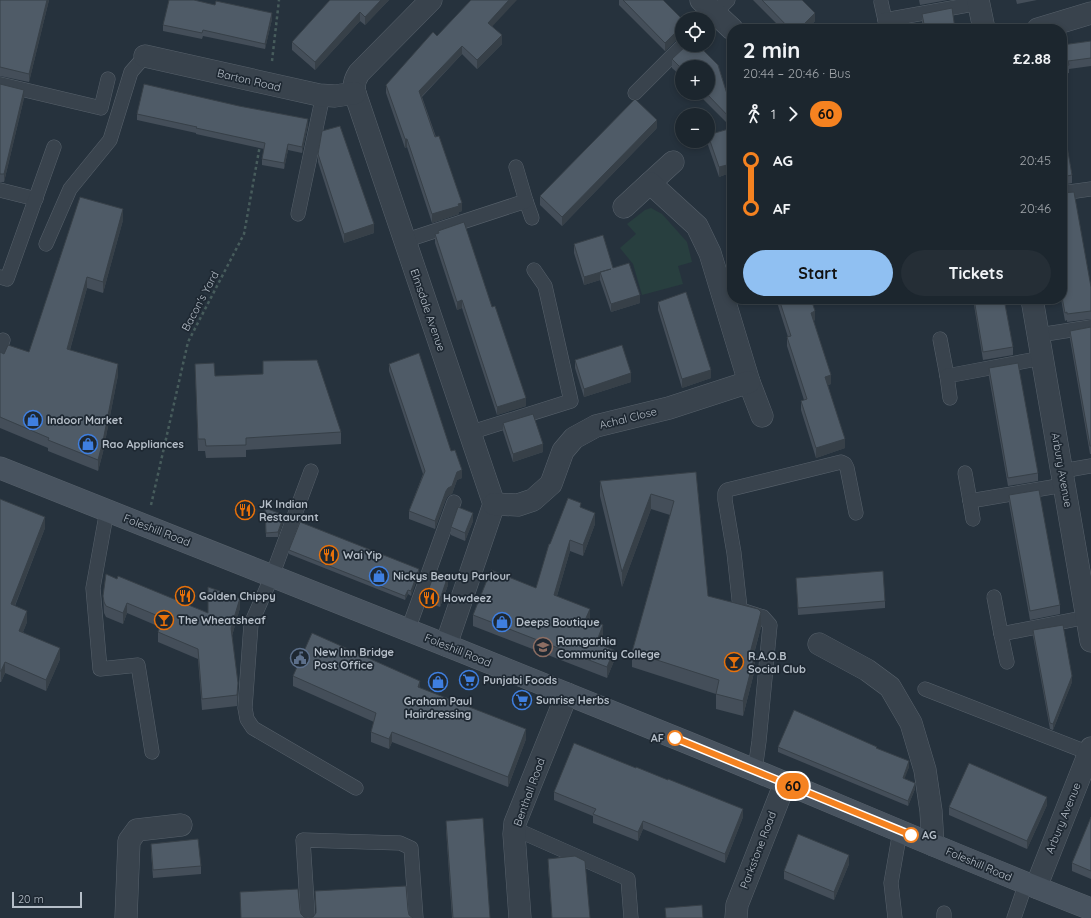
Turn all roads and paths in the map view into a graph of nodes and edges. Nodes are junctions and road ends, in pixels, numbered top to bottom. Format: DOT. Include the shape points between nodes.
graph roads {
  1 [pos="279,0"];
  2 [pos="431,0"];
  3 [pos="881,2"];
  4 [pos="978,2"];
  5 [pos="713,8"];
  6 [pos="1091,13"];
  7 [pos="727,24"];
  8 [pos="885,24"];
  9 [pos="983,24"];
  10 [pos="1055,24"];
  11 [pos="676,52"];
  12 [pos="145,56"];
  13 [pos="108,79"];
  14 [pos="0,84"];
  15 [pos="271,85"];
  16 [pos="635,93"];
  17 [pos="355,94"];
  18 [pos="323,95"];
  19 [pos="261,142"];
  20 [pos="54,147"];
  21 [pos="673,162"];
  22 [pos="516,167"];
  23 [pos="650,183"];
  24 [pos="1091,189"];
  25 [pos="0,190"];
  26 [pos="1067,192"];
  27 [pos="36,199"];
  28 [pos="526,201"];
  29 [pos="624,207"];
  30 [pos="298,214"];
  31 [pos="532,218"];
  32 [pos="404,241"];
  33 [pos="46,244"];
  34 [pos="534,270"];
  35 [pos="0,277"];
  36 [pos="1033,304"];
  37 [pos="1091,327"];
  38 [pos="1039,335"];
  39 [pos="940,339"];
  40 [pos="1042,358"];
  41 [pos="947,376"];
  42 [pos="749,382"];
  43 [pos="950,398"];
  44 [pos="762,416"];
  45 [pos="470,433"];
  46 [pos="1091,466"];
  47 [pos="0,468"];
  48 [pos="311,471"];
  49 [pos="965,473"];
  50 [pos="1063,478"];
  51 [pos="970,501"];
  52 [pos="454,502"];
  53 [pos="494,504"];
  54 [pos="107,510"];
  55 [pos="856,513"];
  56 [pos="973,519"];
  57 [pos="142,524"];
  58 [pos="272,576"];
  59 [pos="994,597"];
  60 [pos="1087,617"];
  61 [pos="408,630"];
  62 [pos="1001,634"];
  63 [pos="1091,641"];
  64 [pos="819,644"];
  65 [pos="446,645"];
  66 [pos="1007,662"];
  67 [pos="925,689"];
  68 [pos="567,694"];
  69 [pos="1090,751"];
  70 [pos="152,752"];
  71 [pos="755,770"];
  72 [pos="785,783"];
  73 [pos="356,788"];
  74 [pos="181,825"];
  75 [pos="515,829"];
  76 [pos="900,831"];
  77 [pos="933,845"];
  78 [pos="1031,885"];
  79 [pos="1091,909"];
  80 [pos="126,918"];
  81 [pos="308,918"];
  82 [pos="416,918"];
  83 [pos="520,918"];
  84 [pos="631,918"];
  85 [pos="736,918"];
  86 [pos="894,918"];
  87 [pos="1014,918"];
  1 -- 15 [label="path"];
  2 -- 17 [label="street, Elmsdale Avenue" via="359,73 356,77"];
  3 -- 8 [label="lane"];
  4 -- 8 [label="lane"];
  4 -- 9 [label="street"];
  5 -- 7 [label="street"];
  6 -- 10 [label="street"];
  11 -- 16 [label="lane"];
  12 -- 15 [label="street, Barton Road"];
  12 -- 33 [label="lane" via="132,72 110,140 70,190"];
  13 -- 14 [label="lane" via="100,108"];
  15 -- 18 [label="street, Barton Road"];
  17 -- 18 [label="street, Barton Road"];
  17 -- 32 [label="street, Elmsdale Avenue"];
  18 -- 30 [label="lane"];
  19 -- 57 [label="path, Bacon's Yard" via="244,234 188,342 151,506"];
  20 -- 27 [label="lane"];
  21 -- 23 [label="street"];
  22 -- 28 [label="lane"];
  23 -- 29 [label="street"];
  23 -- 42 [label="street" via="697,226 710,253"];
  24 -- 26 [label="lane"];
  25 -- 27 [label="lane"];
  27 -- 35 [label="lane" via="7,279"];
  28 -- 31 [label="lane"];
  28 -- 32 [label="lane"];
  32 -- 45 [label="street, Elmsdale Avenue"];
  34 -- 45 [label="lane" via="545,286 571,400"];
  36 -- 38 [label="street, Arbury Avenue"];
  37 -- 38 [label="lane"];
  38 -- 40 [label="street, Arbury Avenue"];
  39 -- 41 [label="lane"];
  40 -- 41 [label="lane"];
  40 -- 50 [label="street, Arbury Avenue"];
  41 -- 43 [label="lane"];
  42 -- 44 [label="street"];
  42 -- 53 [label="street, Achal Close" via="668,408 596,426 574,438 563,451 551,484 533,500 518,505"];
  45 -- 53 [label="street, Elmsdale Avenue"];
  46 -- 50 [label="lane"];
  47 -- 54 [label="main road, Foleshill Road"];
  48 -- 58 [label="lane"];
  49 -- 51 [label="lane"];
  50 -- 51 [label="lane"];
  50 -- 60 [label="street, Arbury Avenue"];
  51 -- 56 [label="lane"];
  52 -- 61 [label="lane"];
  53 -- 65 [label="street"];
  54 -- 57 [label="main road, Foleshill Road"];
  54 -- 70 [label="lane" via="93,588 100,669 138,665"];
  55 -- 71 [label="lane" via="847,468 841,462 727,490 724,494 740,608 763,617 770,625"];
  57 -- 58 [label="main road, Foleshill Road"];
  58 -- 61 [label="main road, Foleshill Road"];
  58 -- 73 [label="lane" via="251,624 245,708 247,719 253,728"];
  59 -- 62 [label="lane"];
  60 -- 62 [label="lane"];
  60 -- 63 [label="street, Arbury Avenue"];
  61 -- 65 [label="main road, Foleshill Road"];
  62 -- 66 [label="lane"];
  64 -- 77 [label="street" via="867,670 890,687 911,723 925,770"];
  65 -- 68 [label="main road, Foleshill Road"];
  67 -- 69 [label="lane"];
  68 -- 71 [label="main road, Foleshill Road"];
  68 -- 75 [label="street, Benthall Road" via="515,822"];
  69 -- 78 [label="street, Arbury Avenue"];
  71 -- 72 [label="main road, Foleshill Road"];
  72 -- 76 [label="main road, Foleshill Road"];
  72 -- 85 [label="street, Parkstone Road" via="737,906"];
  74 -- 80 [label="street" via="137,830 128,841"];
  75 -- 83 [label="street, Benthall Road"];
  75 -- 84 [label="lane" via="628,879"];
  76 -- 77 [label="main road, Foleshill Road"];
  76 -- 86 [label="lane" via="892,883"];
  77 -- 78 [label="main road, Foleshill Road"];
  78 -- 79 [label="main road, Foleshill Road"];
  78 -- 87 [label="lane"];
  81 -- 82 [label="lane" via="303,840 400,843 411,848"];
}
